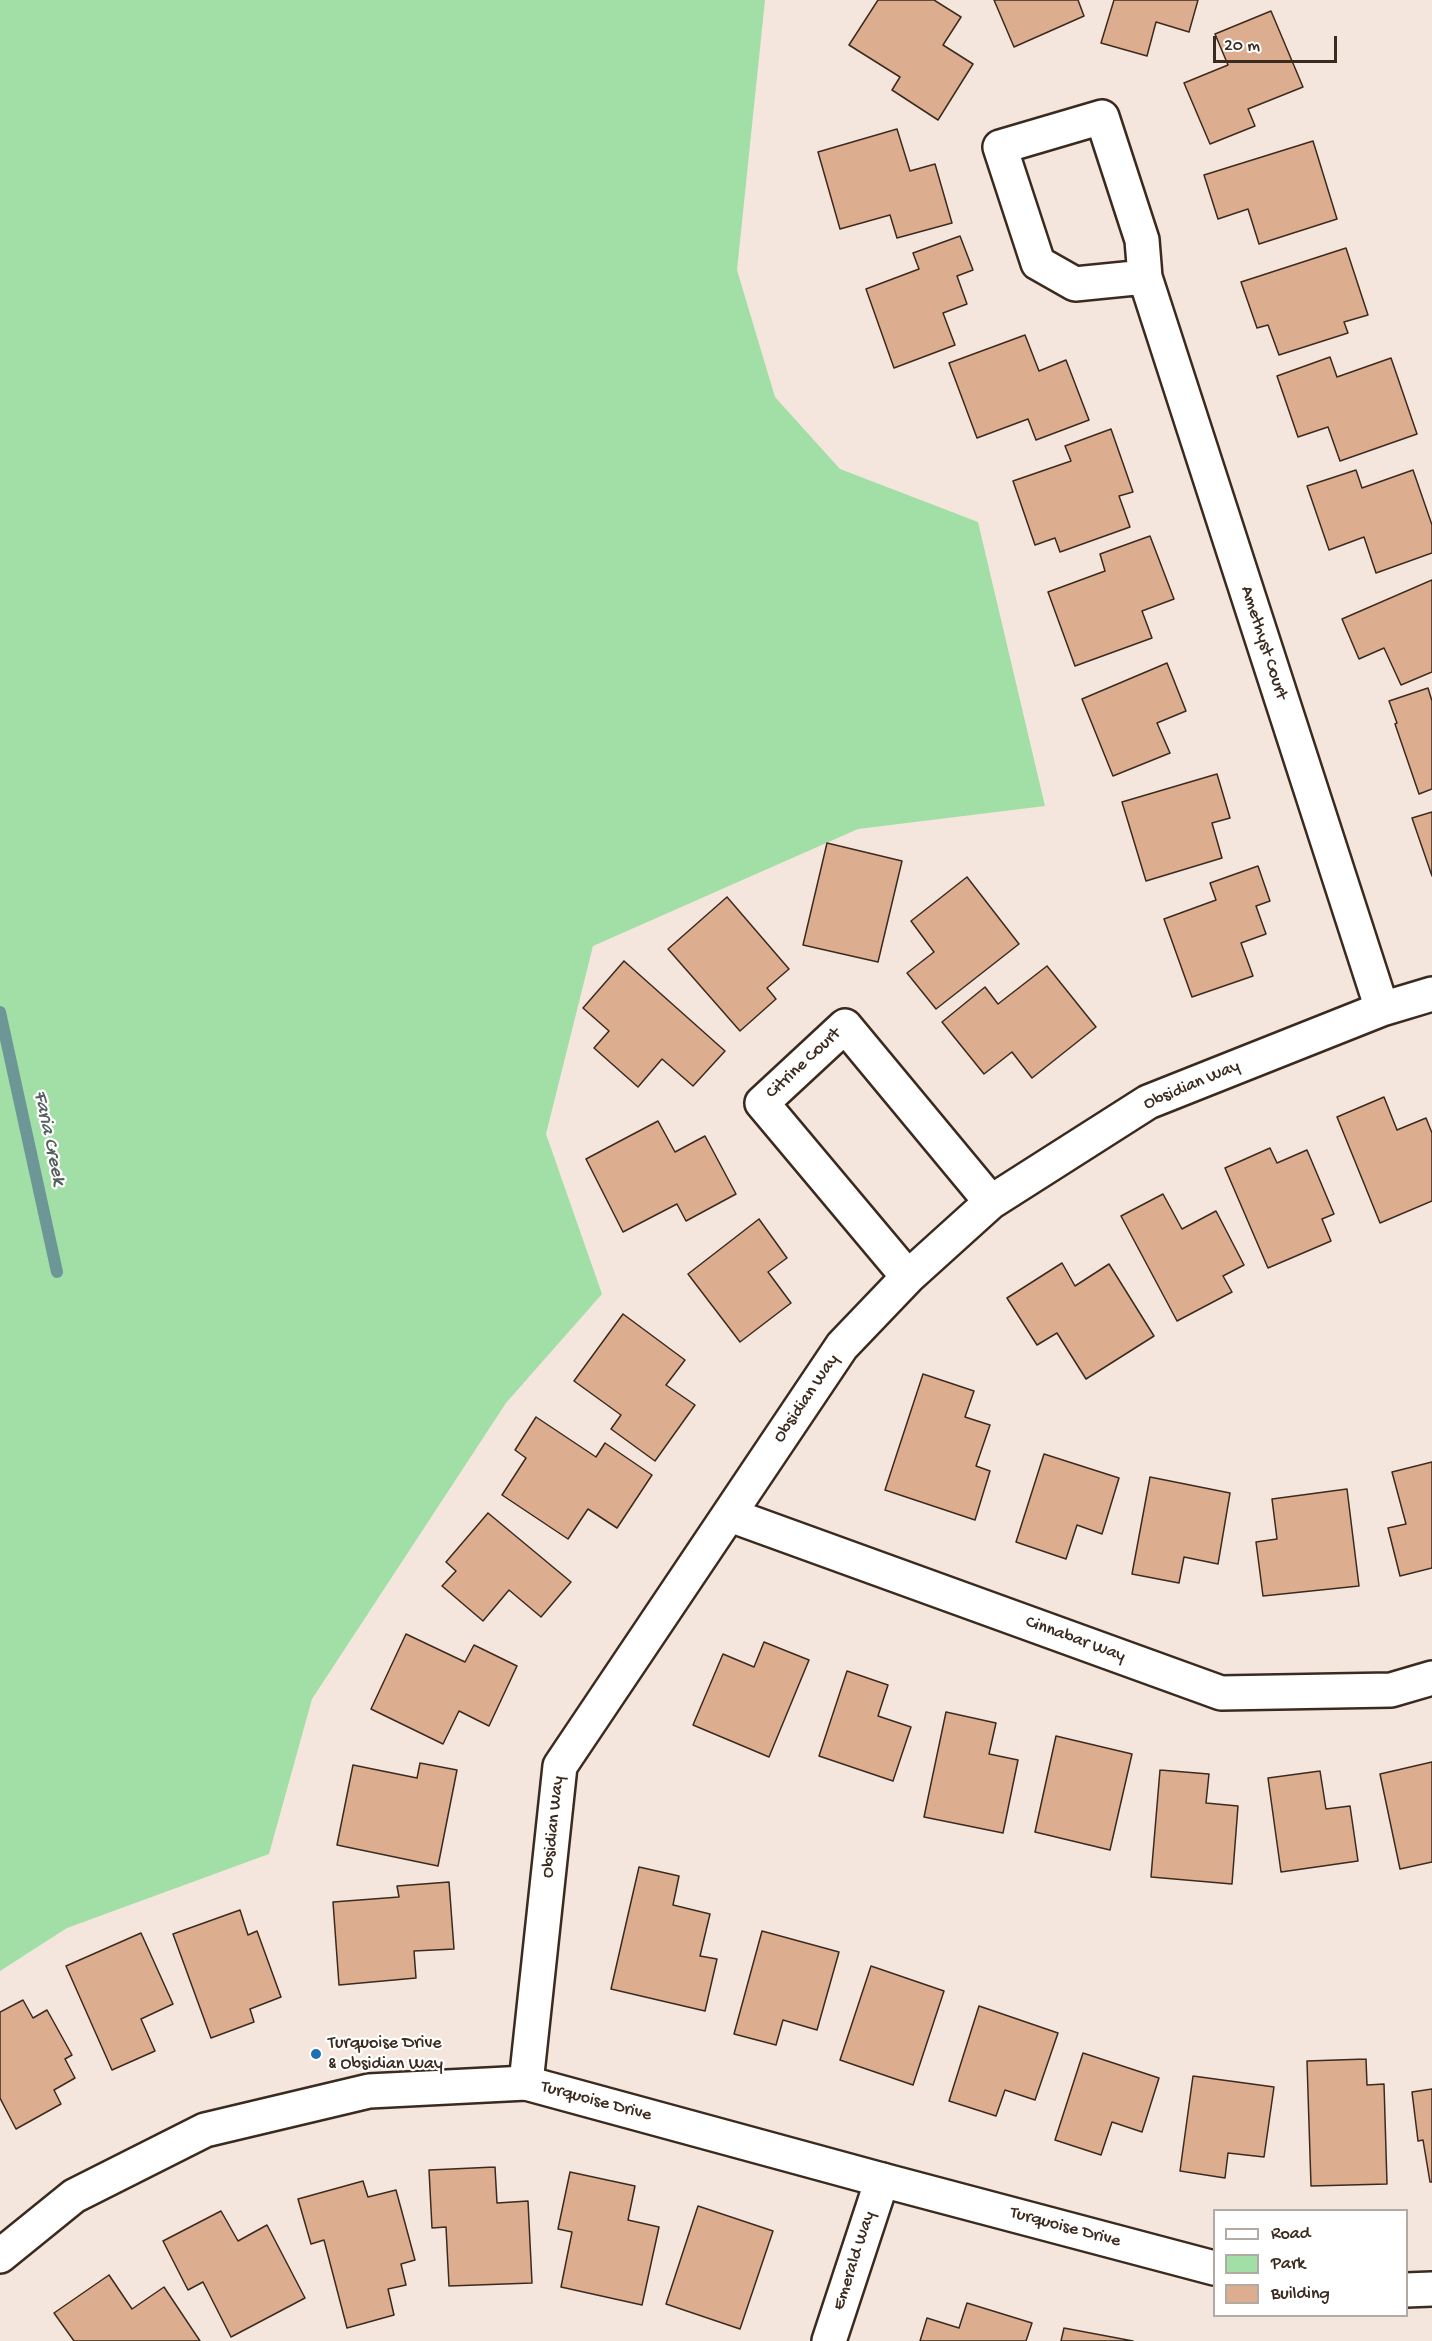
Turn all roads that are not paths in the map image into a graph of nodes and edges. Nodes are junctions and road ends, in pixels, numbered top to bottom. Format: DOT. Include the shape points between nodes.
graph roads {
  1 [pos="1145,278"];
  2 [pos="1432,994"];
  3 [pos="1382,1009"];
  4 [pos="991,1202"];
  5 [pos="908,1277"];
  6 [pos="730,1515"];
  7 [pos="1432,1678"];
  8 [pos="526,2083"];
  9 [pos="882,2180"];
  10 [pos="0,2256"];
  11 [pos="1213,2267"];
  12 [pos="1432,2289"];
  13 [pos="1408,2290"];
  14 [pos="829,2341"];
  1 -- 1 [label="street, Amethyst Court" via="1142,240 1102,117 1000,147 1038,263 1074,284"];
  1 -- 3 [label="street, Amethyst Court"];
  2 -- 3 [label="street, Obsidian Way"];
  3 -- 4 [label="street, Obsidian Way" via="1148,1102"];
  4 -- 5 [label="street, Obsidian Way"];
  4 -- 5 [label="street, Citrine Court" via="845,1026 762,1103"];
  5 -- 6 [label="street, Obsidian Way" via="842,1346"];
  6 -- 7 [label="street, Cinnabar Way" via="1221,1693 1391,1690"];
  6 -- 8 [label="street, Obsidian Way" via="560,1766"];
  8 -- 9 [label="street, Turquoise Drive"];
  8 -- 10 [label="street, Turquoise Drive" via="369,2091 205,2130 74,2196"];
  9 -- 11 [label="street, Turquoise Drive"];
  9 -- 14 [label="street, Emerald Way"];
  12 -- 13 [label="street"];
}
